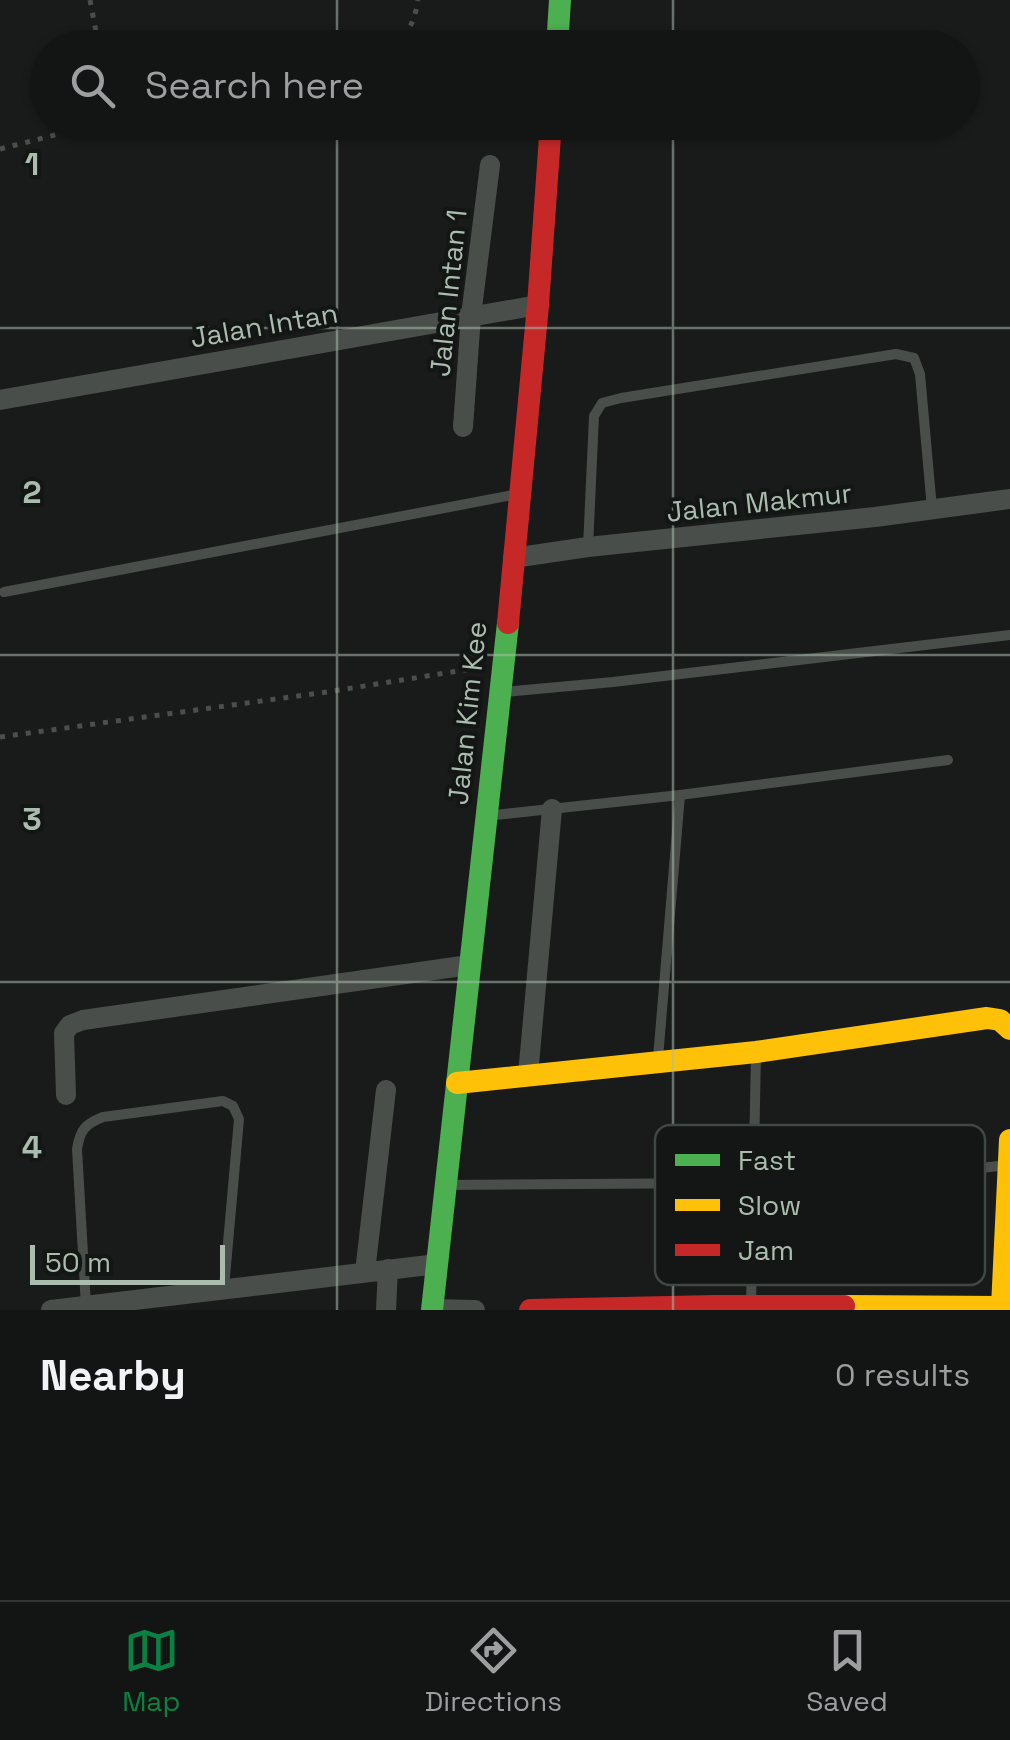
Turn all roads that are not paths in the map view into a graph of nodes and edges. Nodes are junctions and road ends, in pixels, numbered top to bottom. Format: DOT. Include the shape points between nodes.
graph roads {
  1 [pos="560,0"];
  2 [pos="558,30"];
  3 [pos="550,140"];
  4 [pos="490,166"];
  5 [pos="538,305"];
  6 [pos="472,316"];
  7 [pos="0,400"];
  8 [pos="463,427"];
  9 [pos="519,494"];
  10 [pos="1010,499"];
  11 [pos="932,510"];
  12 [pos="588,547"];
  13 [pos="513,558"];
  14 [pos="4,592"];
  15 [pos="1010,635"];
  16 [pos="501,693"];
  17 [pos="948,760"];
  18 [pos="680,795"];
  19 [pos="552,808"];
  20 [pos="485,816"];
  21 [pos="469,965"];
  22 [pos="1010,1028"];
  23 [pos="756,1052"];
  24 [pos="657,1062"];
  25 [pos="528,1076"];
  26 [pos="457,1083"];
  27 [pos="386,1090"];
  28 [pos="66,1095"];
  29 [pos="755,1125"];
  30 [pos="1010,1140"];
  31 [pos="1009,1165"];
  32 [pos="655,1183"];
  33 [pos="446,1185"];
  34 [pos="437,1264"];
  35 [pos="388,1269"];
  36 [pos="365,1272"];
  37 [pos="224,1289"];
  38 [pos="86,1306"];
  39 [pos="751,1308"];
  40 [pos="649,1309"];
  41 [pos="52,1310"];
  42 [pos="386,1310"];
  43 [pos="432,1310"];
  44 [pos="474,1310"];
  45 [pos="530,1310"];
  1 -- 2 [label="street"];
  3 -- 5 [label="street, Jalan Kim Kee"];
  4 -- 6 [label="street, Jalan Intan 1"];
  5 -- 6 [label="street, Jalan Intan"];
  5 -- 9 [label="street, Jalan Kim Kee"];
  6 -- 7 [label="street, Jalan Intan"];
  6 -- 8 [label="street, Jalan Intan 1"];
  9 -- 13 [label="street, Jalan Kim Kee"];
  9 -- 14 [label="lane"];
  10 -- 11 [label="street, Jalan Makmur"];
  11 -- 12 [label="street, Jalan Makmur"];
  11 -- 12 [label="lane" via="920,374 914,358 896,354 602,402 594,416"];
  12 -- 13 [label="street, Jalan Makmur"];
  13 -- 16 [label="street, Jalan Kim Kee"];
  15 -- 16 [label="lane"];
  16 -- 20 [label="street, Jalan Kim Kee"];
  17 -- 18 [label="lane"];
  18 -- 19 [label="lane"];
  18 -- 24 [label="lane"];
  19 -- 20 [label="lane"];
  19 -- 25 [label="street"];
  20 -- 21 [label="street, Jalan Kim Kee"];
  21 -- 26 [label="street, Jalan Kim Kee"];
  21 -- 28 [label="street" via="83,1020 64,1033"];
  22 -- 23 [label="street" via="986,1018"];
  23 -- 24 [label="street"];
  23 -- 29 [label="lane"];
  24 -- 25 [label="street"];
  25 -- 26 [label="street"];
  26 -- 33 [label="street, Jalan Kim Kee"];
  27 -- 36 [label="street"];
  30 -- 31 [label="street"];
  31 -- 39 [label="street" via="1002,1306"];
  32 -- 33 [label="lane"];
  33 -- 34 [label="street, Jalan Kim Kee"];
  34 -- 35 [label="street"];
  34 -- 43 [label="street, Jalan Kim Kee"];
  35 -- 36 [label="street"];
  35 -- 42 [label="street"];
  36 -- 37 [label="street"];
  37 -- 38 [label="street"];
  37 -- 38 [label="lane" via="238,1119 223,1101 86,1124 77,1149"];
  38 -- 41 [label="street"];
  39 -- 40 [label="street"];
  40 -- 45 [label="street"];
  43 -- 44 [label="street"];
}
